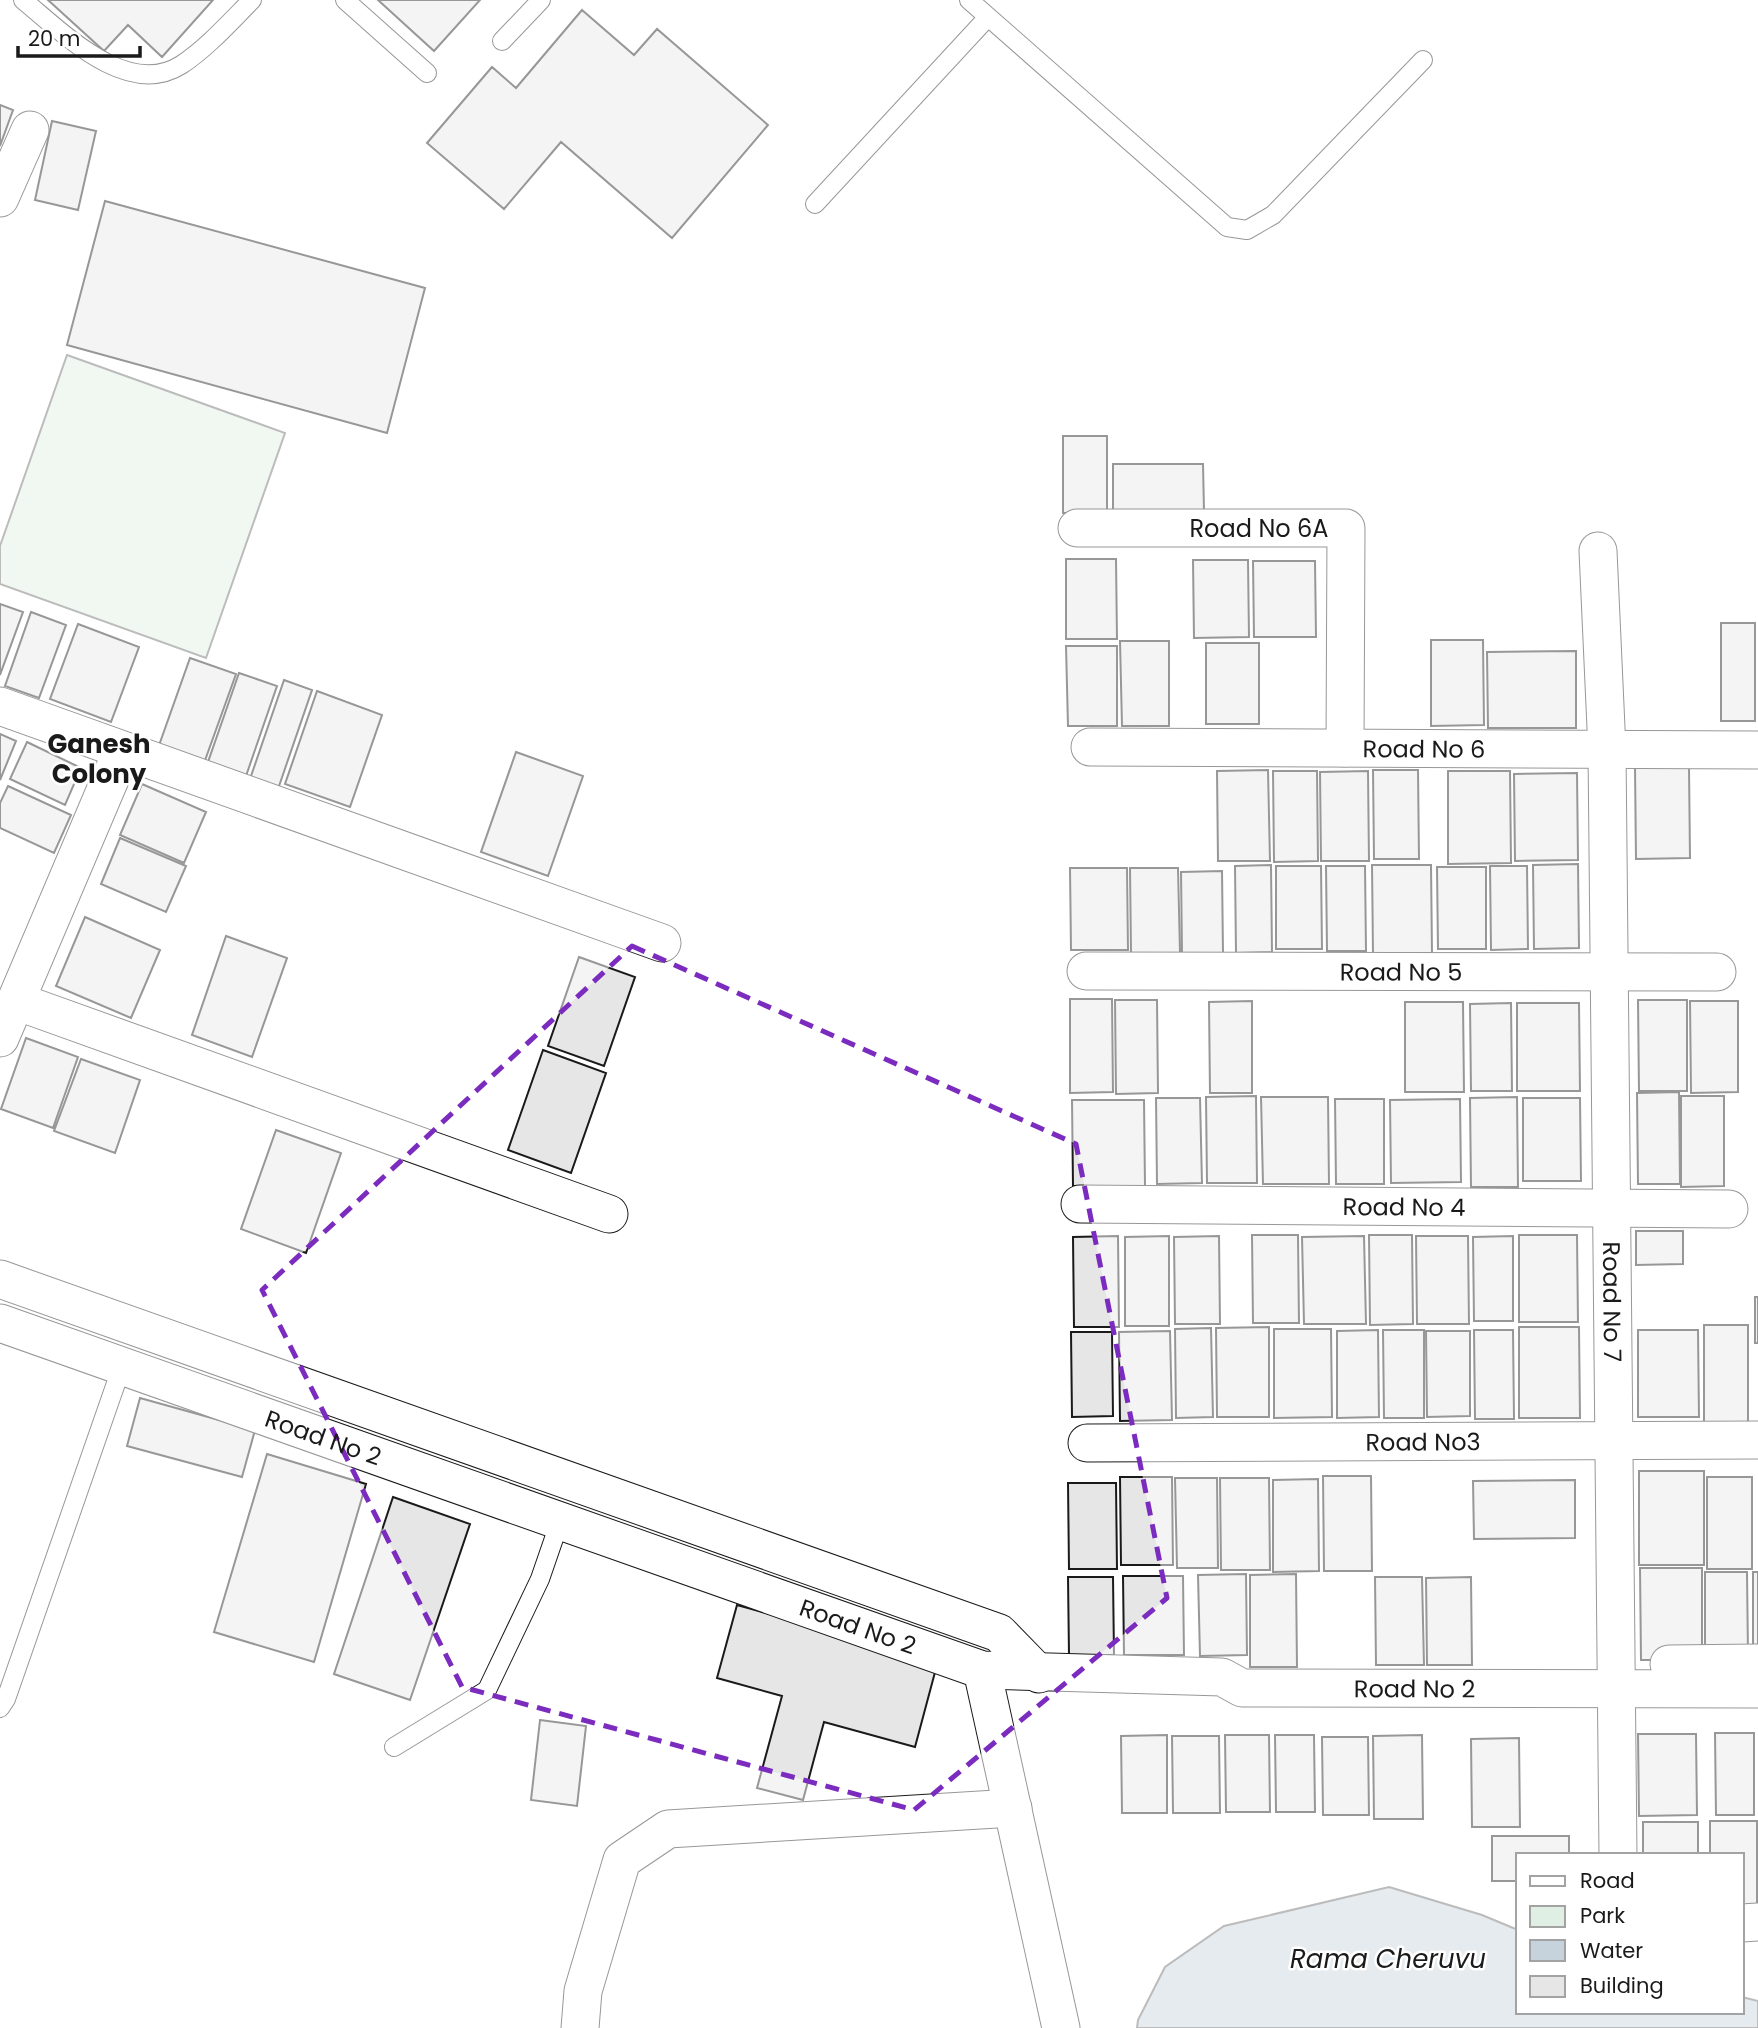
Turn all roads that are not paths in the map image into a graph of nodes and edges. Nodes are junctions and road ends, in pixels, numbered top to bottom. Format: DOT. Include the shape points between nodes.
graph roads {
  1 [pos="23,0"];
  2 [pos="252,0"];
  3 [pos="345,0"];
  4 [pos="541,0"];
  5 [pos="969,0"];
  6 [pos="988,17"];
  7 [pos="502,41"];
  8 [pos="1423,60"];
  9 [pos="428,73"];
  10 [pos="30,130"];
  11 [pos="0,198"];
  12 [pos="816,204"];
  13 [pos="1077,528"];
  14 [pos="1598,551"];
  15 [pos="0,706"];
  16 [pos="1090,747"];
  17 [pos="1345,748"];
  18 [pos="1607,750"];
  19 [pos="1758,750"];
  20 [pos="122,751"];
  21 [pos="662,943"];
  22 [pos="1086,971"];
  23 [pos="1609,971"];
  24 [pos="1717,972"];
  25 [pos="16,1001"];
  26 [pos="0,1038"];
  27 [pos="1080,1204"];
  28 [pos="1611,1208"];
  29 [pos="1729,1209"];
  30 [pos="609,1214"];
  31 [pos="0,1279"];
  32 [pos="0,1323"];
  33 [pos="122,1366"];
  34 [pos="1758,1440"];
  35 [pos="1614,1442"];
  36 [pos="1087,1443"];
  37 [pos="560,1521"];
  38 [pos="1758,1663"];
  39 [pos="982,1670"];
  40 [pos="1039,1674"];
  41 [pos="1617,1677"];
  42 [pos="1758,1689"];
  43 [pos="0,1708"];
  44 [pos="394,1747"];
  45 [pos="1013,1808"];
  46 [pos="1618,1853"];
  47 [pos="580,2028"];
  48 [pos="1061,2028"];
  1 -- 2 [label="lane" via="92,56 125,70 153,75 179,66"];
  3 -- 9 [label="lane"];
  4 -- 7 [label="lane"];
  5 -- 6 [label="lane"];
  6 -- 8 [label="lane" via="1227,227 1247,230 1273,215"];
  6 -- 12 [label="lane"];
  10 -- 11 [label="street"];
  13 -- 17 [label="street, Road No 6A" via="1346,528"];
  14 -- 18 [label="street, Road No 7"];
  15 -- 20 [label="street"];
  16 -- 17 [label="street, Road No 6"];
  17 -- 18 [label="street, Road No 6"];
  18 -- 19 [label="street, Road No 6"];
  18 -- 23 [label="street, Road No 7"];
  20 -- 21 [label="street"];
  20 -- 25 [label="street"];
  22 -- 23 [label="street, Road No 5"];
  23 -- 24 [label="street, Road No 5"];
  23 -- 28 [label="street, Road No 7"];
  25 -- 26 [label="street"];
  25 -- 30 [label="street"];
  27 -- 28 [label="street, Road No 4"];
  28 -- 29 [label="street, Road No 4"];
  28 -- 35 [label="street, Road No 7"];
  31 -- 40 [label="street" via="999,1633"];
  32 -- 33 [label="street, Road No 2"];
  33 -- 37 [label="street, Road No 2"];
  33 -- 43 [label="lane"];
  34 -- 35 [label="street, Road No3"];
  35 -- 36 [label="street, Road No3"];
  35 -- 41 [label="street, Road No 7"];
  37 -- 39 [label="street, Road No 2"];
  37 -- 44 [label="lane" via="540,1579 487,1690"];
  38 -- 41 [label="street"];
  39 -- 40 [label="street, Road No 2"];
  39 -- 45 [label="street"];
  40 -- 41 [label="street, Road No 2" via="1222,1677 1242,1688"];
  41 -- 42 [label="street, Road No 2"];
  41 -- 46 [label="street, Road No 7"];
  45 -- 47 [label="street" via="668,1829 622,1860 583,1991"];
  45 -- 48 [label="street"];
}
